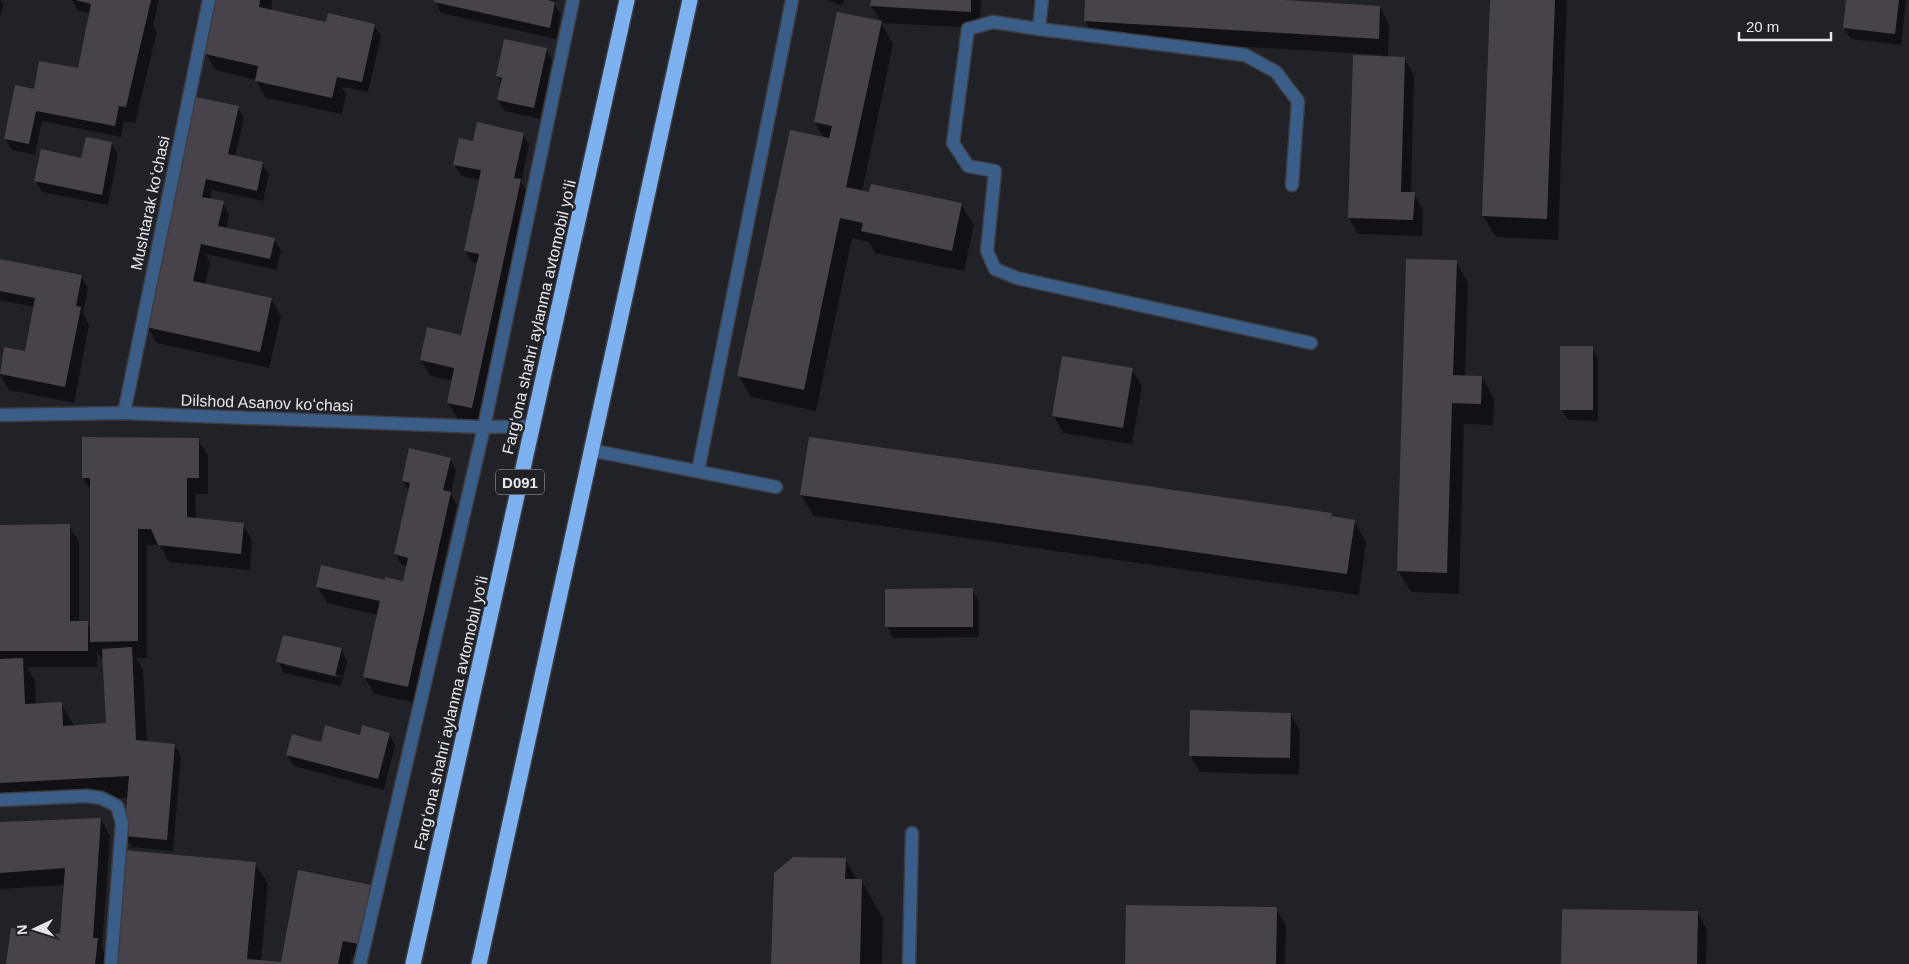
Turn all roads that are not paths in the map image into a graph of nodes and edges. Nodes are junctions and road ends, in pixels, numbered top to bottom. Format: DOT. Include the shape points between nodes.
graph roads {
  1 [pos="209,0"];
  2 [pos="573,0"];
  3 [pos="627,0"];
  4 [pos="690,0"];
  5 [pos="792,0"];
  6 [pos="1042,0"];
  7 [pos="1039,29"];
  8 [pos="1292,185"];
  9 [pos="1311,343"];
  10 [pos="124,414"];
  11 [pos="0,415"];
  12 [pos="532,426"];
  13 [pos="484,427"];
  14 [pos="590,450"];
  15 [pos="698,471"];
  16 [pos="776,487"];
  17 [pos="0,800"];
  18 [pos="912,834"];
  19 [pos="110,964"];
  20 [pos="360,964"];
  21 [pos="413,964"];
  22 [pos="479,964"];
  23 [pos="909,964"];
  1 -- 10 [label="street, Mushtarak koʻchasi"];
  2 -- 13 [label="street"];
  3 -- 12 [label="highway, Fargʻona shahri aylanma avtomobil yoʻli / D091"];
  4 -- 14 [label="highway"];
  5 -- 15 [label="street"];
  6 -- 7 [label="street"];
  7 -- 8 [label="street" via="1245,55 1276,72 1298,101"];
  7 -- 9 [label="street" via="993,22 968,29 953,143 968,166 995,171 988,251 995,269 1017,278"];
  10 -- 11 [label="street, Dilshod Asanov koʻchasi"];
  10 -- 13 [label="street, Dilshod Asanov koʻchasi"];
  12 -- 13 [label="street, Dilshod Asanov koʻchasi"];
  12 -- 21 [label="highway, Fargʻona shahri aylanma avtomobil yoʻli / D091"];
  13 -- 20 [label="street"];
  14 -- 15 [label="street"];
  14 -- 22 [label="highway"];
  15 -- 16 [label="street"];
  17 -- 19 [label="street" via="86,796 100,798 116,806 122,823"];
  18 -- 23 [label="street"];
}
